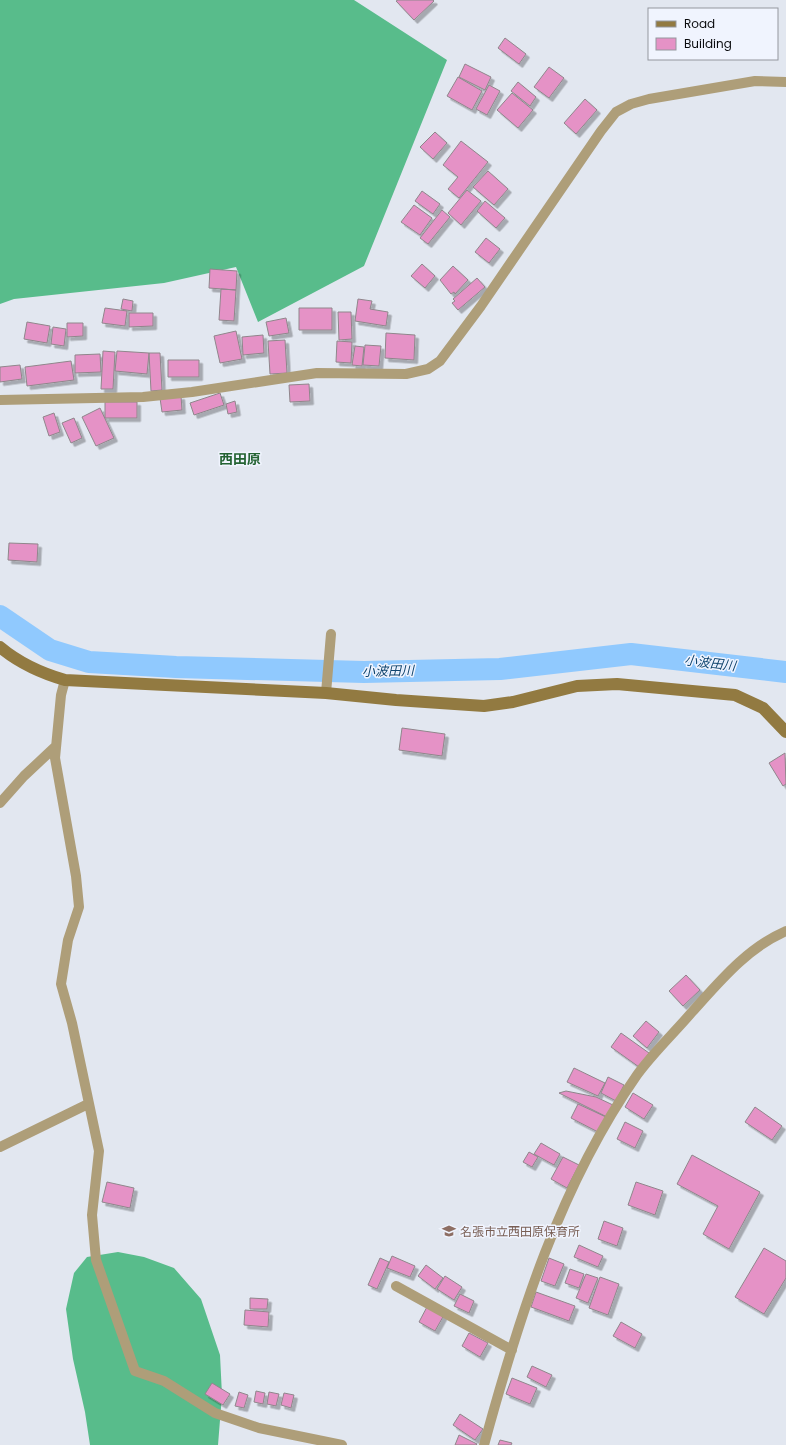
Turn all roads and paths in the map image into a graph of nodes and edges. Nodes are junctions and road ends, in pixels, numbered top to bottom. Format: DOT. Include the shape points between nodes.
graph roads {
  1 [pos="786,82"];
  2 [pos="0,400"];
  3 [pos="331,634"];
  4 [pos="0,647"];
  5 [pos="65,680"];
  6 [pos="327,688"];
  7 [pos="786,732"];
  8 [pos="55,747"];
  9 [pos="0,803"];
  10 [pos="786,931"];
  11 [pos="88,1104"];
  12 [pos="0,1147"];
  13 [pos="396,1286"];
  14 [pos="512,1350"];
  15 [pos="342,1445"];
  16 [pos="484,1445"];
  1 -- 2 [label="street" via="755,81 649,99 616,112 601,130 481,306 440,360 428,369 395,374 317,373 143,397"];
  3 -- 6 [label="street"];
  4 -- 5 [label="street" via="22,664"];
  5 -- 6 [label="street"];
  5 -- 8 [label="street"];
  6 -- 7 [label="street" via="396,700 484,706 513,702 577,686 617,684 735,695 763,708"];
  8 -- 9 [label="street"];
  8 -- 11 [label="street" via="79,907 68,940 61,984 72,1022"];
  10 -- 14 [label="street" via="769,938 737,963 638,1074 596,1140 561,1213 533,1284"];
  11 -- 12 [label="street"];
  11 -- 15 [label="street" via="99,1152 92,1215 96,1260 135,1371 164,1381 215,1413 259,1428"];
  13 -- 14 [label="street"];
  14 -- 16 [label="street"];
}
